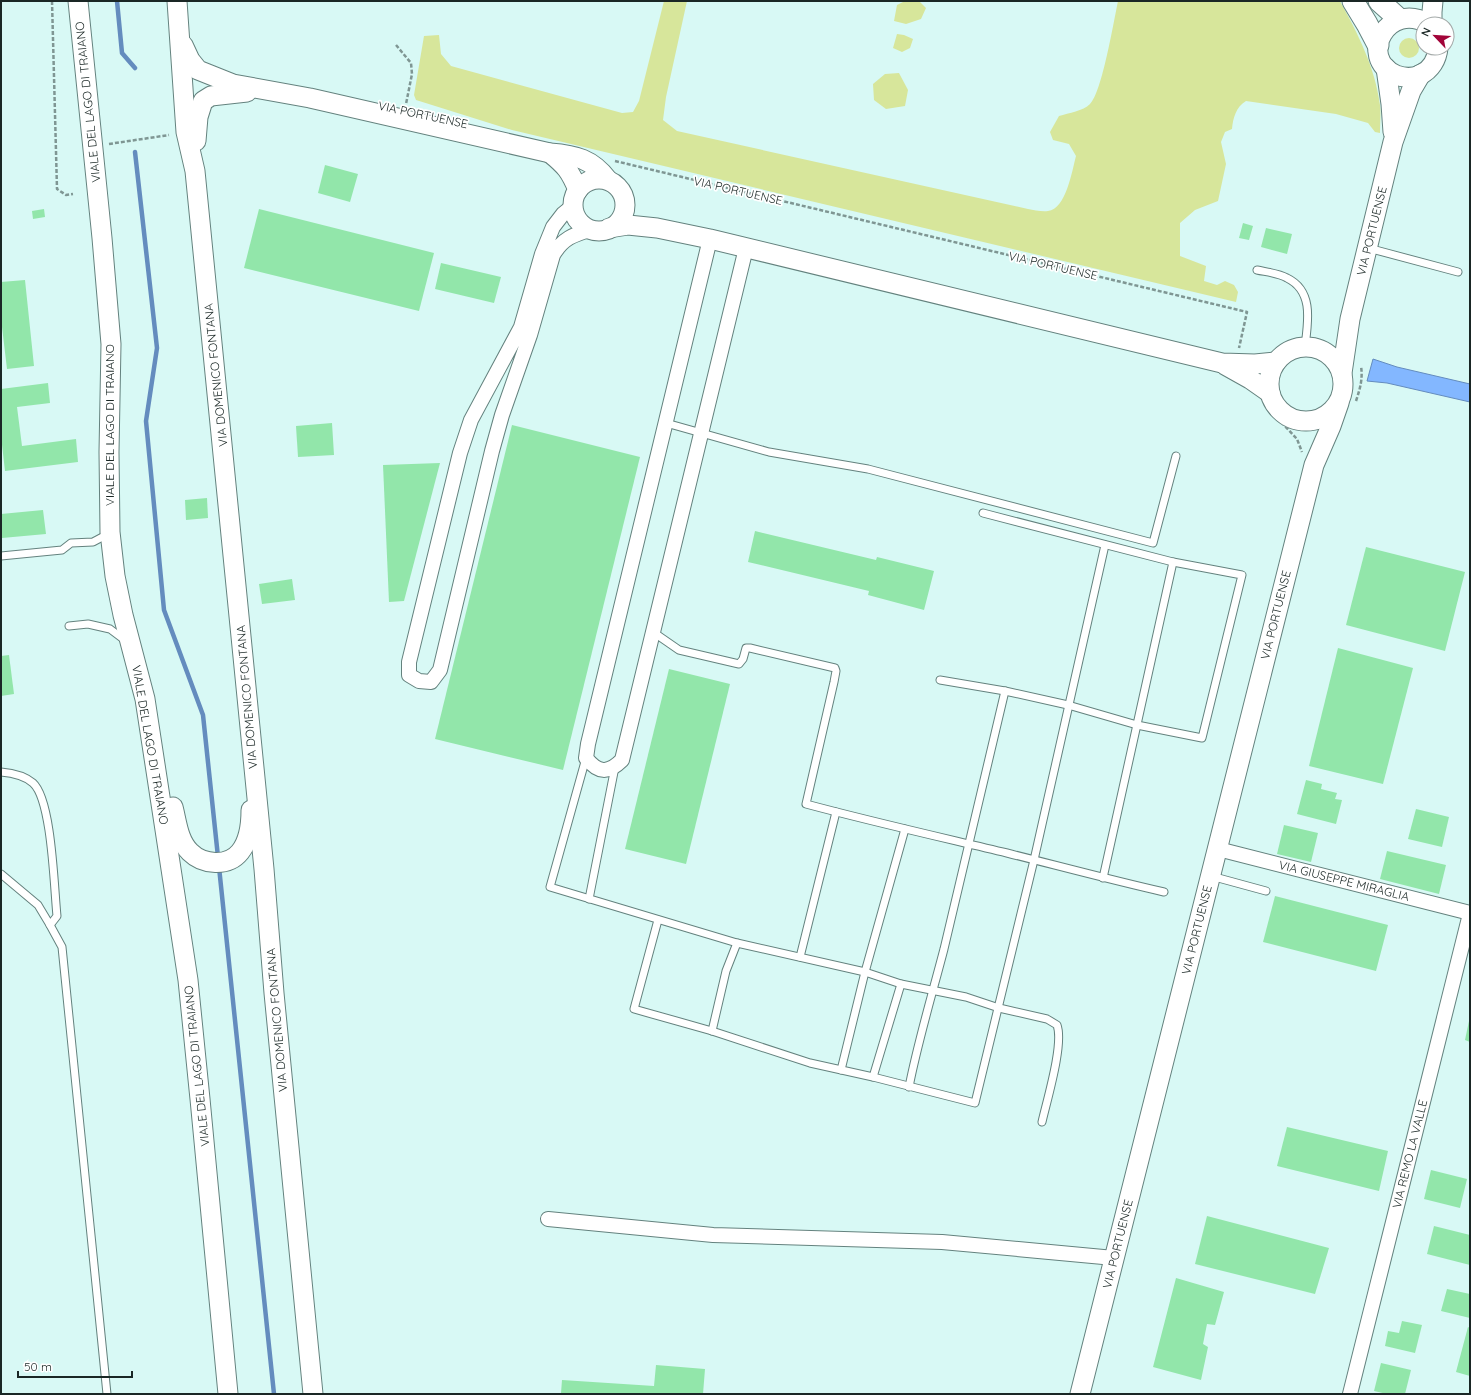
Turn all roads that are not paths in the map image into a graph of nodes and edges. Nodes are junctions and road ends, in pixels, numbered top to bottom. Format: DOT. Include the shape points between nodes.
graph roads {
  1 [pos="78,1"];
  2 [pos="177,1"];
  3 [pos="1353,1"];
  4 [pos="1378,1"];
  5 [pos="1418,1"];
  6 [pos="1433,1"];
  7 [pos="1432,16"];
  8 [pos="1402,17"];
  9 [pos="1415,18"];
  10 [pos="181,36"];
  11 [pos="1378,46"];
  12 [pos="1437,56"];
  13 [pos="1386,68"];
  14 [pos="1421,74"];
  15 [pos="268,91"];
  16 [pos="1394,142"];
  17 [pos="550,153"];
  18 [pos="195,171"];
  19 [pos="608,180"];
  20 [pos="576,197"];
  21 [pos="625,208"];
  22 [pos="657,228"];
  23 [pos="600,229"];
  24 [pos="710,239"];
  25 [pos="746,248"];
  26 [pos="1368,248"];
  27 [pos="1257,270"];
  28 [pos="1458,272"];
  29 [pos="1350,319"];
  30 [pos="1312,348"];
  31 [pos="1276,362"];
  32 [pos="1222,363"];
  33 [pos="1342,373"];
  34 [pos="1268,399"];
  35 [pos="1339,403"];
  36 [pos="1302,421"];
  37 [pos="666,423"];
  38 [pos="702,433"];
  39 [pos="1176,456"];
  40 [pos="1308,460"];
  41 [pos="983,514"];
  42 [pos="110,532"];
  43 [pos="1105,545"];
  44 [pos="1,556"];
  45 [pos="1173,562"];
  46 [pos="69,626"];
  47 [pos="653,632"];
  48 [pos="132,646"];
  49 [pos="940,680"];
  50 [pos="1005,691"];
  51 [pos="145,699"];
  52 [pos="1068,705"];
  53 [pos="1137,725"];
  54 [pos="251,745"];
  55 [pos="586,758"];
  56 [pos="615,767"];
  57 [pos="1,772"];
  58 [pos="836,812"];
  59 [pos="905,830"];
  60 [pos="969,844"];
  61 [pos="1218,849"];
  62 [pos="1034,860"];
  63 [pos="1,874"];
  64 [pos="1211,876"];
  65 [pos="1103,878"];
  66 [pos="1266,890"];
  67 [pos="1164,892"];
  68 [pos="589,898"];
  69 [pos="1470,914"];
  70 [pos="658,920"];
  71 [pos="50,925"];
  72 [pos="737,943"];
  73 [pos="800,956"];
  74 [pos="865,972"];
  75 [pos="901,984"];
  76 [pos="933,991"];
  77 [pos="999,1008"];
  78 [pos="712,1031"];
  79 [pos="840,1070"];
  80 [pos="873,1077"];
  81 [pos="910,1087"];
  82 [pos="1042,1122"];
  83 [pos="548,1219"];
  84 [pos="1114,1258"];
  85 [pos="106,1394"];
  86 [pos="228,1394"];
  87 [pos="313,1394"];
  88 [pos="1080,1394"];
  89 [pos="1350,1394"];
  1 -- 42 [label="street, VIALE DEL LAGO DI TRAIANO" via="111,344"];
  2 -- 10 [label="street, VIA DOMENICO FONTANA"];
  3 -- 11 [label="main road"];
  4 -- 8 [label="main road"];
  5 -- 8 [label="street"];
  6 -- 7 [label="street"];
  8 -- 9 [label="street"];
  8 -- 11 [label="street" via="1387,25"];
  10 -- 15 [label="street, VIA PORTUENSE" via="190,60 198,70 233,84"];
  10 -- 18 [label="street, VIA DOMENICO FONTANA" via="186,132"];
  11 -- 13 [label="street, VIA PORTUENSE" via="1379,56"];
  12 -- 14 [label="street, VIA PORTUENSE" via="1430,68"];
  13 -- 14 [label="street" via="1399,76 1414,77"];
  13 -- 16 [label="street, VIA PORTUENSE"];
  14 -- 16 [label="street, VIA PORTUENSE" via="1412,91"];
  15 -- 17 [label="street, VIA PORTUENSE" via="310,98"];
  15 -- 18 [label="street, VIA PORTUENSE" via="210,96 203,101 198,117"];
  16 -- 26 [label="street, VIA PORTUENSE"];
  17 -- 19 [label="street, VIA PORTUENSE" via="573,156 590,162"];
  17 -- 20 [label="street, VIA PORTUENSE" via="571,173"];
  18 -- 54 [label="street, VIA DOMENICO FONTANA"];
  19 -- 20 [label="street" via="588,181"];
  19 -- 21 [label="street" via="621,191"];
  20 -- 23 [label="street" via="575,213 578,220 584,226"];
  20 -- 23 [label="street" via="553,228 542,254 521,327 471,420 460,453 408,662 409,675 420,681 431,682 440,670 492,451 553,255 559,244 574,235"];
  21 -- 22 [label="street"];
  21 -- 23 [label="street" via="617,224"];
  22 -- 23 [label="street" via="628,225"];
  22 -- 24 [label="street"];
  24 -- 25 [label="street"];
  24 -- 37 [label="street"];
  25 -- 32 [label="street"];
  25 -- 38 [label="street"];
  26 -- 28 [label="lane"];
  26 -- 29 [label="street, VIA PORTUENSE"];
  27 -- 30 [label="lane" via="1287,278 1299,287 1307,303"];
  29 -- 30 [label="street, VIA PORTUENSE" via="1328,345"];
  29 -- 33 [label="street, VIA PORTUENSE"];
  30 -- 31 [label="street" via="1291,350"];
  30 -- 33 [label="street" via="1329,355"];
  31 -- 32 [label="street"];
  31 -- 34 [label="street" via="1271,370"];
  32 -- 34 [label="street" via="1250,378"];
  33 -- 35 [label="street" via="1343,388"];
  34 -- 36 [label="street" via="1291,419"];
  35 -- 36 [label="street" via="1323,417 1313,421"];
  35 -- 40 [label="street, VIA PORTUENSE" via="1331,426"];
  36 -- 40 [label="street, VIA PORTUENSE" via="1313,439"];
  37 -- 38 [label="lane"];
  37 -- 55 [label="street"];
  38 -- 39 [label="lane" via="769,452 868,469 1153,543"];
  38 -- 47 [label="street"];
  40 -- 61 [label="street, VIA PORTUENSE"];
  41 -- 43 [label="lane"];
  42 -- 44 [label="lane" via="93,542 71,543 62,550"];
  42 -- 48 [label="street, VIALE DEL LAGO DI TRAIANO" via="115,576"];
  43 -- 45 [label="lane"];
  43 -- 52 [label="lane"];
  45 -- 53 [label="lane"];
  45 -- 53 [label="lane" via="1242,575 1202,738"];
  46 -- 48 [label="lane" via="88,624 110,629"];
  47 -- 56 [label="street" via="622,760"];
  47 -- 58 [label="lane" via="679,650 739,664 746,648 835,668 806,804"];
  48 -- 51 [label="street, VIALE DEL LAGO DI TRAIANO"];
  49 -- 50 [label="lane"];
  50 -- 52 [label="lane"];
  50 -- 60 [label="lane"];
  51 -- 54 [label="street" via="164,761 180,836 190,853 204,862 214,863 232,858 240,852 247,838 251,821"];
  51 -- 86 [label="street, VIALE DEL LAGO DI TRAIANO" via="188,980"];
  52 -- 53 [label="lane"];
  52 -- 62 [label="lane"];
  53 -- 65 [label="lane"];
  54 -- 87 [label="street, VIA DOMENICO FONTANA"];
  55 -- 56 [label="street" via="593,767 604,771"];
  55 -- 68 [label="lane" via="550,887"];
  56 -- 68 [label="lane"];
  57 -- 71 [label="lane" via="21,776 33,783 42,796 48,820 57,916"];
  58 -- 59 [label="lane"];
  58 -- 73 [label="lane"];
  59 -- 60 [label="lane"];
  59 -- 74 [label="lane"];
  60 -- 62 [label="lane"];
  60 -- 76 [label="lane"];
  61 -- 64 [label="street, VIA PORTUENSE"];
  61 -- 69 [label="street, VIA GIUSEPPE MIRAGLIA"];
  62 -- 65 [label="lane"];
  62 -- 77 [label="lane"];
  63 -- 71 [label="lane" via="38,905"];
  64 -- 66 [label="lane"];
  64 -- 84 [label="street, VIA PORTUENSE"];
  65 -- 67 [label="lane"];
  68 -- 70 [label="lane"];
  69 -- 89 [label="street, VIA REMO LA VALLE"];
  70 -- 72 [label="lane"];
  70 -- 78 [label="lane" via="634,1009"];
  71 -- 85 [label="lane" via="62,948"];
  72 -- 73 [label="lane"];
  72 -- 78 [label="lane" via="726,970"];
  73 -- 74 [label="lane"];
  74 -- 75 [label="lane"];
  74 -- 79 [label="lane"];
  75 -- 76 [label="lane"];
  75 -- 80 [label="lane"];
  76 -- 77 [label="lane" via="966,997"];
  76 -- 81 [label="lane" via="913,1065"];
  77 -- 81 [label="lane" via="975,1103"];
  77 -- 82 [label="lane" via="1047,1019 1057,1025 1060,1032"];
  78 -- 79 [label="lane" via="810,1063"];
  79 -- 80 [label="lane"];
  80 -- 81 [label="lane"];
  83 -- 84 [label="street" via="713,1235 942,1242"];
  84 -- 88 [label="street, VIA PORTUENSE"];
}
